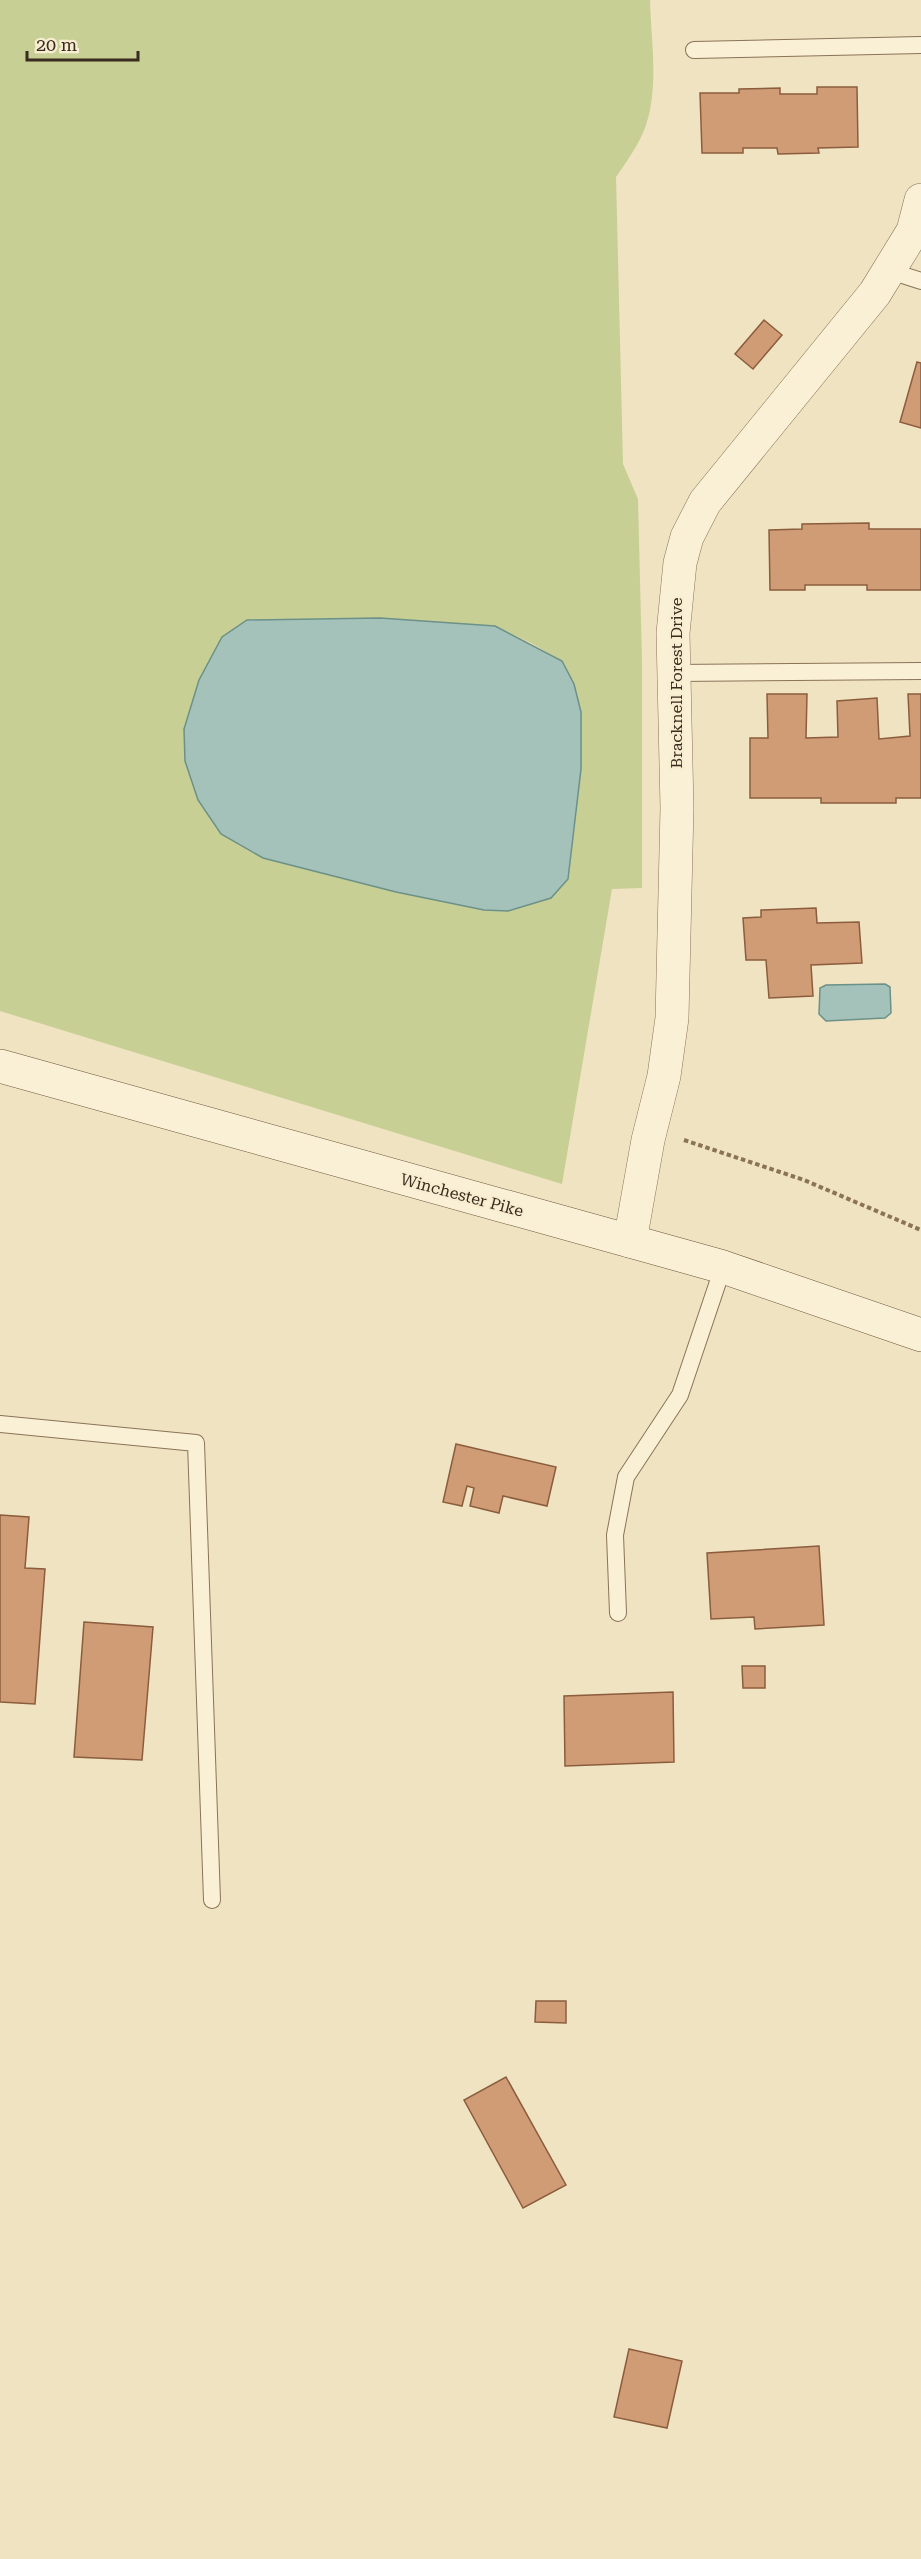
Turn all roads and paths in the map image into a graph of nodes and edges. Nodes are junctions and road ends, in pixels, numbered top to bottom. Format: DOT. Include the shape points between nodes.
graph roads {
  1 [pos="921,45"];
  2 [pos="694,50"];
  3 [pos="921,200"];
  4 [pos="890,271"];
  5 [pos="921,281"];
  6 [pos="921,671"];
  7 [pos="674,673"];
  8 [pos="0,1066"];
  9 [pos="651,1130"];
  10 [pos="921,1230"];
  11 [pos="630,1241"];
  12 [pos="723,1267"];
  13 [pos="921,1335"];
  14 [pos="0,1424"];
  15 [pos="618,1613"];
  16 [pos="212,1900"];
  1 -- 2 [label="lane"];
  3 -- 4 [label="street, Bracknell Forest Drive" via="913,231"];
  4 -- 5 [label="lane"];
  4 -- 7 [label="street, Bracknell Forest Drive" via="705,502 687,537 680,563 673,633"];
  6 -- 7 [label="lane"];
  7 -- 9 [label="street, Bracknell Forest Drive" via="677,808 672,1018"];
  8 -- 11 [label="street, Winchester Pike"];
  9 -- 10 [label="path" via="804,1180"];
  9 -- 11 [label="street, Bracknell Forest Drive"];
  11 -- 12 [label="street, Winchester Pike"];
  12 -- 13 [label="street, Winchester Pike"];
  12 -- 15 [label="lane" via="680,1395 626,1477 615,1535"];
  14 -- 16 [label="lane" via="196,1443"];
}
